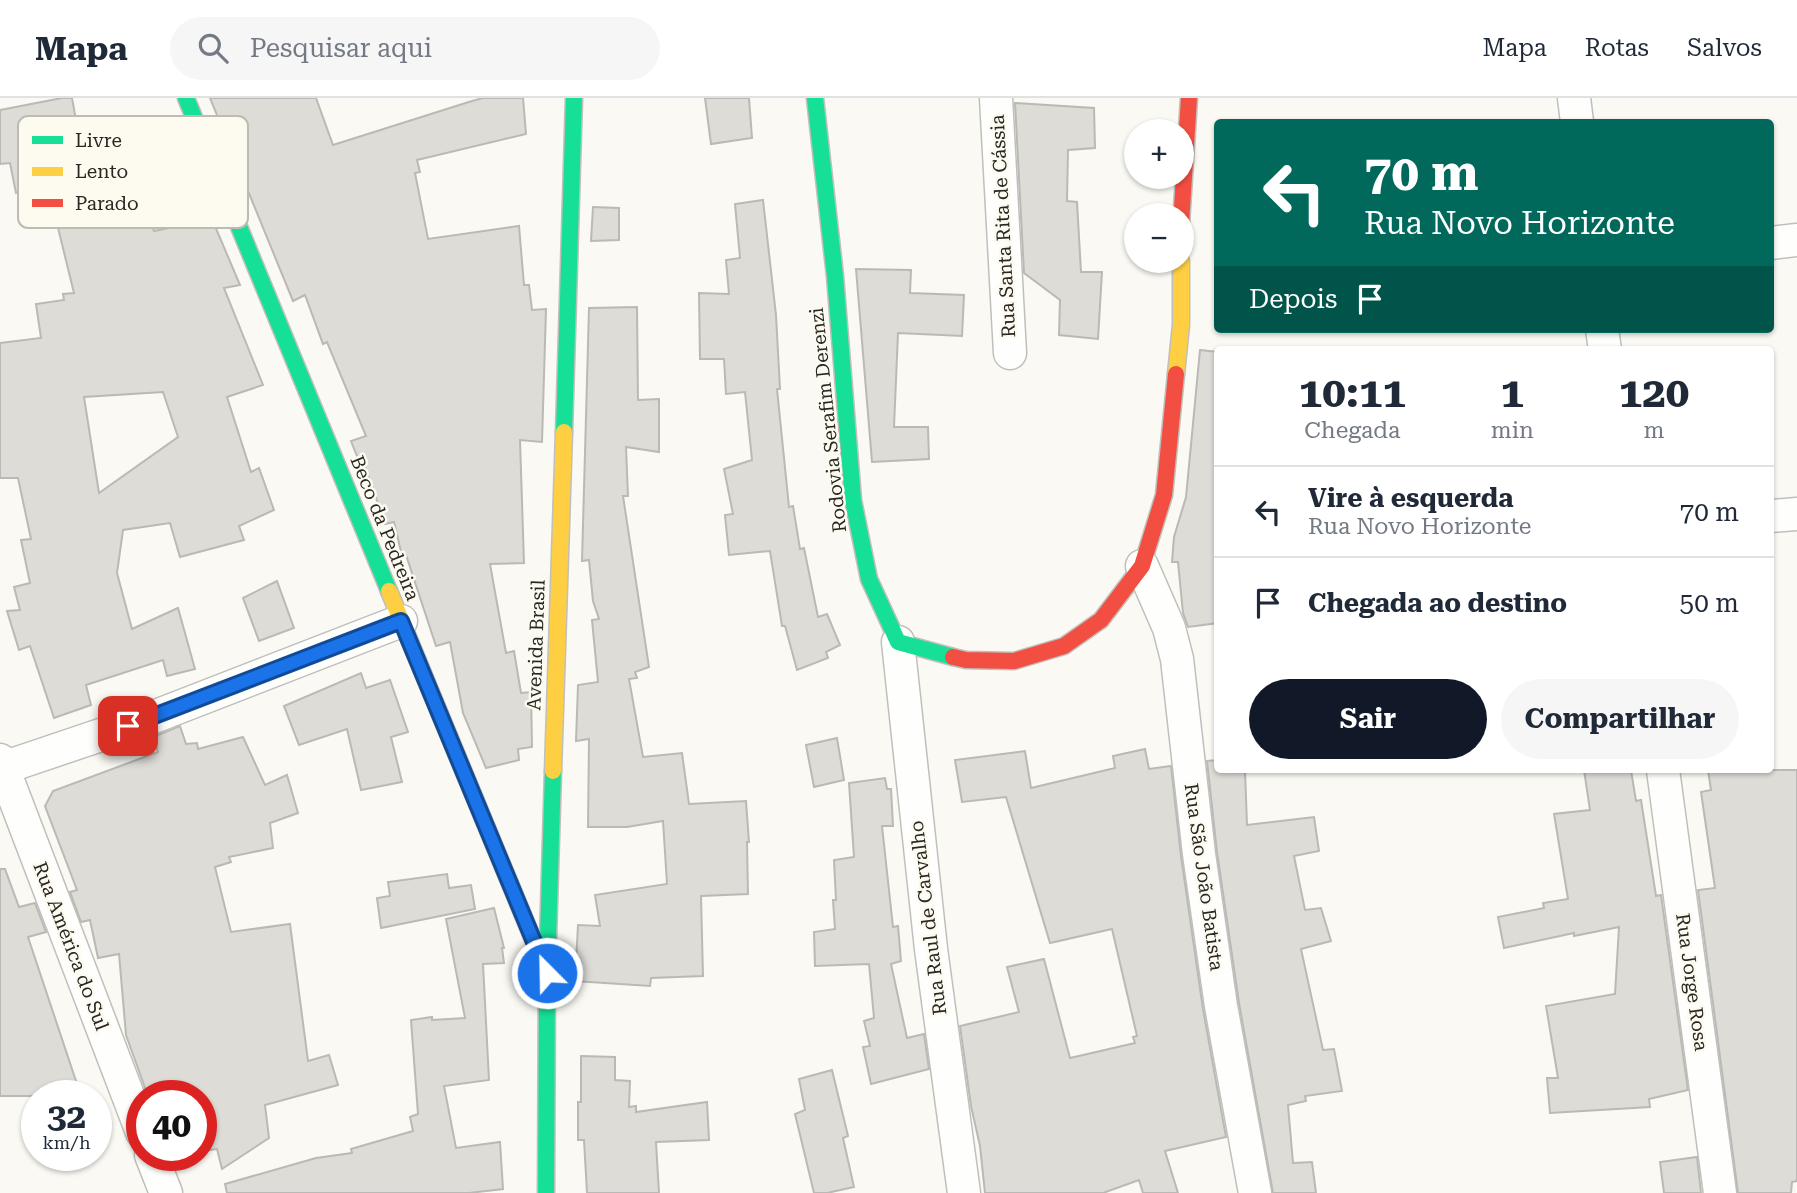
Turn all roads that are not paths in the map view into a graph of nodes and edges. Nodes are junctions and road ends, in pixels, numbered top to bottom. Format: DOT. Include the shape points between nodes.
graph roads {
  1 [pos="187,98"];
  2 [pos="574,98"];
  3 [pos="815,98"];
  4 [pos="996,98"];
  5 [pos="1189,98"];
  6 [pos="1574,98"];
  7 [pos="194,116"];
  8 [pos="1577,119"];
  9 [pos="1182,203"];
  10 [pos="240,228"];
  11 [pos="1797,240"];
  12 [pos="1774,243"];
  13 [pos="1181,273"];
  14 [pos="1010,353"];
  15 [pos="1797,514"];
  16 [pos="1774,516"];
  17 [pos="1142,566"];
  18 [pos="401,621"];
  19 [pos="898,642"];
  20 [pos="1,766"];
  21 [pos="1663,773"];
  22 [pos="547,973"];
  23 [pos="126,1090"];
  24 [pos="157,1171"];
  25 [pos="166,1193"];
  26 [pos="546,1193"];
  27 [pos="964,1193"];
  28 [pos="1255,1193"];
  29 [pos="1720,1193"];
  1 -- 7 [label="street, Beco da Pedreira"];
  2 -- 22 [label="street, Avenida Brasil"];
  3 -- 19 [label="street, Rodovia Serafim Derenzi" via="853,500 869,579"];
  4 -- 14 [label="street, Rua Santa Rita de Cássia"];
  5 -- 9 [label="street"];
  6 -- 8 [label="street"];
  10 -- 18 [label="street, Beco da Pedreira"];
  11 -- 12 [label="street"];
  13 -- 17 [label="street" via="1181,325 1164,495"];
  15 -- 16 [label="street"];
  17 -- 19 [label="street" via="1101,620 1064,646 1014,660 966,660"];
  17 -- 28 [label="street, Rua São João Batista" via="1177,659 1221,1006"];
  18 -- 20 [label="street" via="151,718"];
  18 -- 22 [label="street, Beco da Pedreira"];
  19 -- 27 [label="street, Rua Raul de Carvalho" via="930,950"];
  20 -- 23 [label="street, Rua América do Sul"];
  21 -- 29 [label="street, Rua Jorge Rosa"];
  22 -- 26 [label="street, Avenida Brasil"];
  24 -- 25 [label="street"];
}
